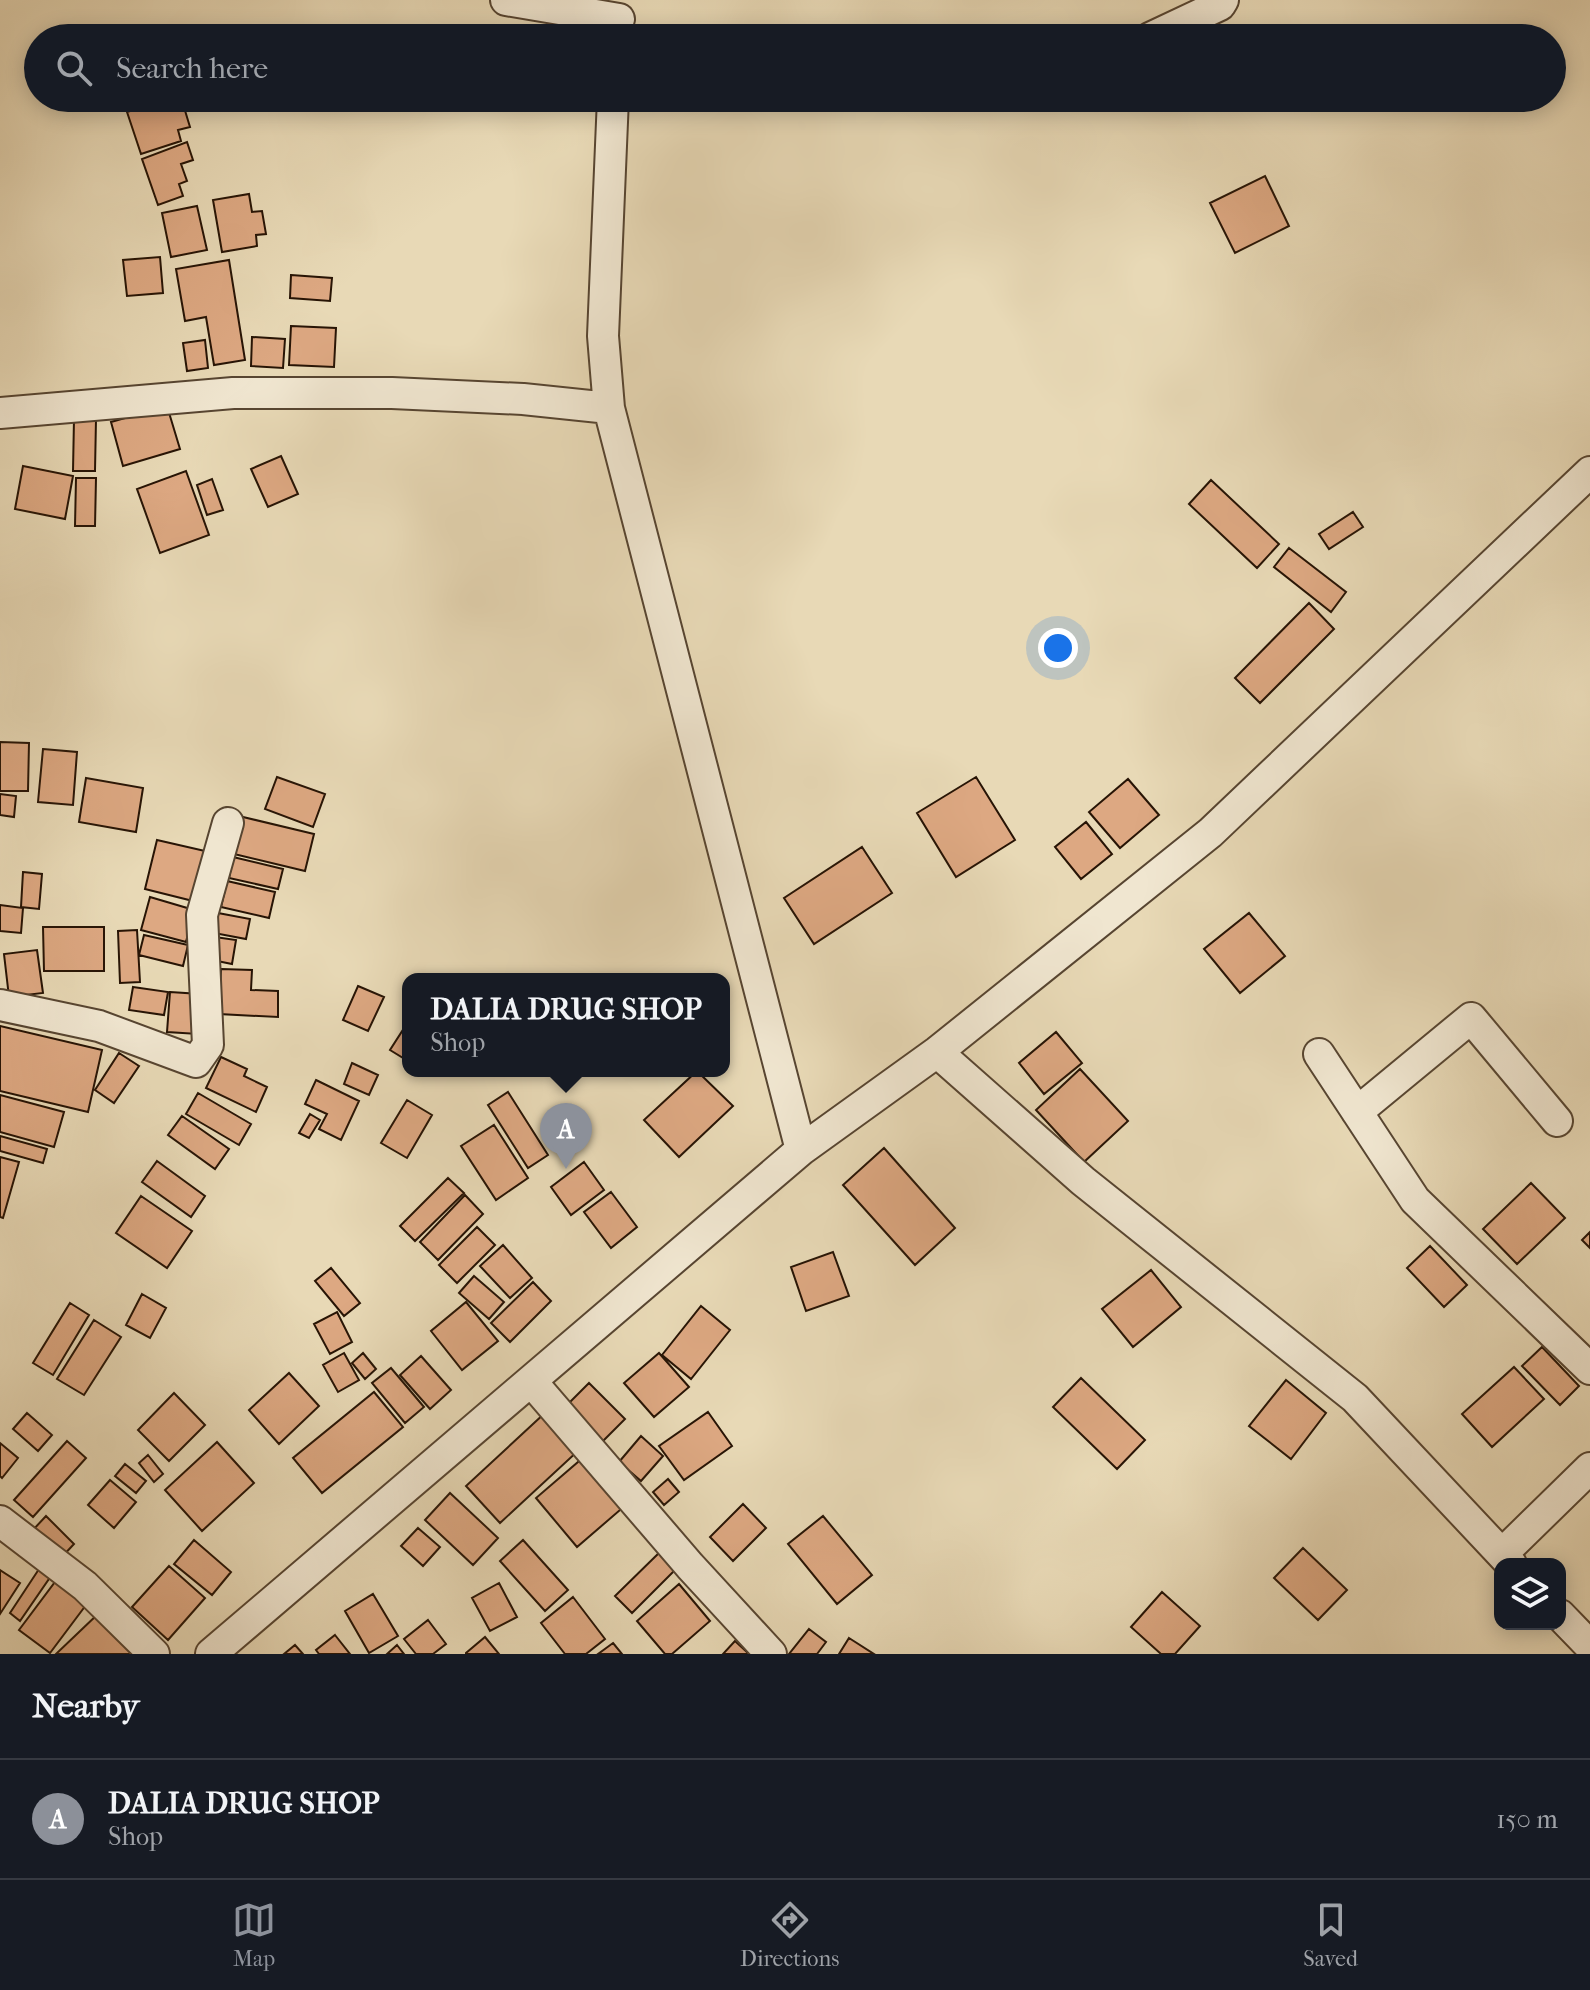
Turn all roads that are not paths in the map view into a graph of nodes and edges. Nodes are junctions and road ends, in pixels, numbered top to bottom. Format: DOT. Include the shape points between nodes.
graph roads {
  1 [pos="506,0"];
  2 [pos="1223,0"];
  3 [pos="619,19"];
  4 [pos="1180,24"];
  5 [pos="612,112"];
  6 [pos="609,408"];
  7 [pos="0,413"];
  8 [pos="1590,472"];
  9 [pos="228,823"];
  10 [pos="0,1005"];
  11 [pos="937,1052"];
  12 [pos="1319,1054"];
  13 [pos="1357,1112"];
  14 [pos="1557,1121"];
  15 [pos="801,1150"];
  16 [pos="1583,1349"];
  17 [pos="531,1381"];
  18 [pos="1590,1468"];
  19 [pos="0,1521"];
  20 [pos="1505,1558"];
  21 [pos="1507,1558"];
  22 [pos="1566,1621"];
  23 [pos="1590,1646"];
  24 [pos="154,1654"];
  25 [pos="211,1654"];
  26 [pos="771,1654"];
  1 -- 3 [label="street"];
  2 -- 4 [label="street"];
  5 -- 6 [label="street" via="603,336"];
  6 -- 7 [label="street" via="392,393 233,393"];
  6 -- 15 [label="street"];
  8 -- 11 [label="street" via="1210,833"];
  9 -- 10 [label="street" via="202,915 208,1045 196,1062 99,1026"];
  11 -- 15 [label="street"];
  11 -- 20 [label="street" via="1083,1181 1355,1398"];
  12 -- 13 [label="street"];
  13 -- 14 [label="street" via="1471,1018"];
  13 -- 16 [label="street" via="1415,1200"];
  15 -- 17 [label="street"];
  17 -- 25 [label="street"];
  17 -- 26 [label="street"];
  18 -- 21 [label="street"];
  19 -- 24 [label="street" via="85,1586"];
  22 -- 23 [label="street"];
}
